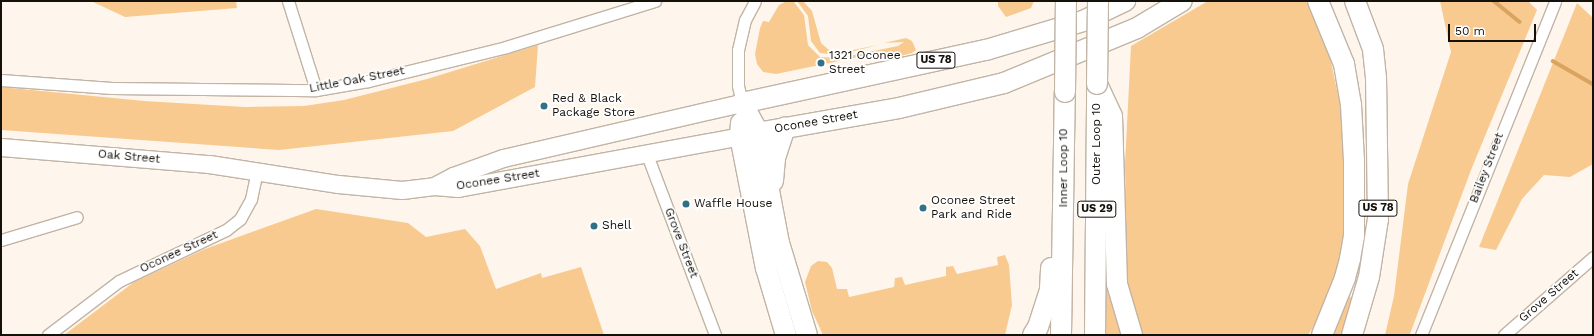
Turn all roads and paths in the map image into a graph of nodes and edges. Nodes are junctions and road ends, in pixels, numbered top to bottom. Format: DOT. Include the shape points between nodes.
graph roads {
  1 [pos="288,1"];
  2 [pos="655,1"];
  3 [pos="755,1"];
  4 [pos="1066,1"];
  5 [pos="1098,1"];
  6 [pos="1125,1"];
  7 [pos="1182,1"];
  8 [pos="1318,1"];
  9 [pos="1355,1"];
  10 [pos="1555,1"];
  11 [pos="1,80"];
  12 [pos="1097,84"];
  13 [pos="316,90"];
  14 [pos="742,103"];
  15 [pos="784,128"];
  16 [pos="749,134"];
  17 [pos="1,147"];
  18 [pos="646,152"];
  19 [pos="257,171"];
  20 [pos="434,186"];
  21 [pos="771,198"];
  22 [pos="1064,212"];
  23 [pos="77,217"];
  24 [pos="1,240"];
  25 [pos="1593,257"];
  26 [pos="48,335"];
  27 [pos="715,335"];
  28 [pos="786,335"];
  29 [pos="807,335"];
  30 [pos="1033,335"];
  31 [pos="1061,335"];
  32 [pos="1095,335"];
  33 [pos="1132,335"];
  34 [pos="1322,335"];
  35 [pos="1352,335"];
  36 [pos="1421,335"];
  37 [pos="1504,335"];
  1 -- 13 [label="street"];
  2 -- 13 [label="street, Little Oak Street" via="506,46"];
  3 -- 14 [label="street" via="745,20 738,50 738,85"];
  4 -- 22 [label="highway, Inner Loop 10 / US 29, bridge"];
  5 -- 12 [label="highway, Outer Loop 10 / US 29, bridge"];
  6 -- 14 [label="highway, Oconee Street / US 78" via="1083,21 986,50"];
  7 -- 15 [label="highway, Oconee Street" via="1137,28 1004,83 899,108"];
  8 -- 34 [label="highway" via="1344,64 1351,105 1354,161 1354,236 1345,278"];
  9 -- 35 [label="highway, US 78" via="1372,49 1376,78 1378,219 1369,277"];
  10 -- 36 [label="street, Bailey Street"];
  11 -- 13 [label="street, Little Oak Street" via="112,88"];
  12 -- 32 [label="highway, Outer Loop 10 / US 29"];
  12 -- 33 [label="highway" via="1112,116 1117,284"];
  14 -- 16 [label="highway"];
  14 -- 20 [label="main road, Oconee Street" via="502,158 453,176"];
  15 -- 16 [label="highway, Oconee Street"];
  15 -- 21 [label="highway" via="774,158"];
  16 -- 18 [label="main road, Oconee Street"];
  16 -- 21 [label="highway"];
  16 -- 28 [label="highway" via="766,268"];
  17 -- 19 [label="main road, Oak Street" via="209,164"];
  18 -- 20 [label="main road, Oconee Street" via="458,188"];
  18 -- 27 [label="street, Grove Street"];
  19 -- 20 [label="main road, Oconee Street" via="338,184 402,190"];
  19 -- 26 [label="street, Oconee Street" via="251,199 240,219 226,230 119,281"];
  21 -- 29 [label="highway" via="779,243"];
  22 -- 30 [label="highway" via="1053,243 1050,289"];
  22 -- 31 [label="highway, Inner Loop 10 / US 29"];
  23 -- 24 [label="street"];
  25 -- 37 [label="street, Grove Street"];
}
